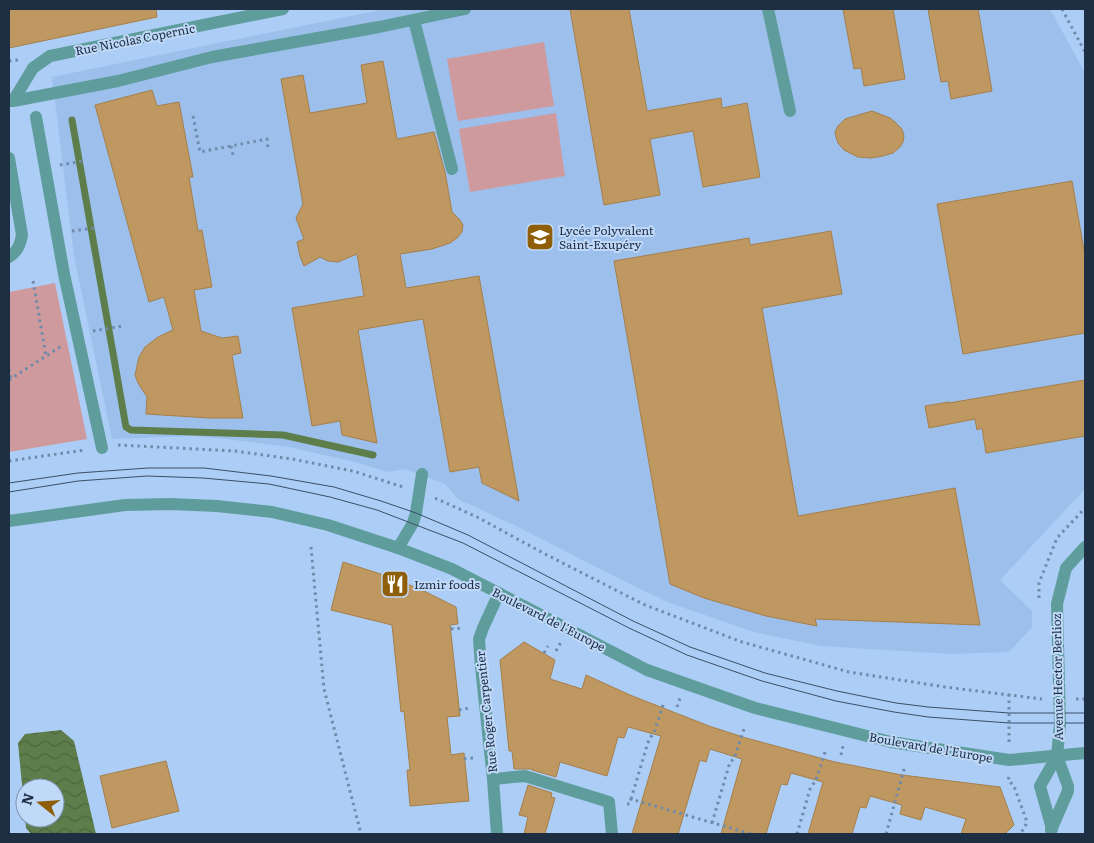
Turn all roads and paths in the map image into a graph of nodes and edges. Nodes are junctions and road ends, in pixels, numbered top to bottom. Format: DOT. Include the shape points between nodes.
graph roads {
  1 [pos="283,9"];
  2 [pos="465,9"];
  3 [pos="768,9"];
  4 [pos="1062,9"];
  5 [pos="414,20"];
  6 [pos="1085,52"];
  7 [pos="11,101"];
  8 [pos="790,111"];
  9 [pos="193,116"];
  10 [pos="36,117"];
  11 [pos="231,146"];
  12 [pos="268,149"];
  13 [pos="233,155"];
  14 [pos="9,158"];
  15 [pos="84,161"];
  16 [pos="68,164"];
  17 [pos="452,169"];
  18 [pos="95,228"];
  19 [pos="78,230"];
  20 [pos="9,257"];
  21 [pos="33,281"];
  22 [pos="123,326"];
  23 [pos="97,330"];
  24 [pos="78,336"];
  25 [pos="46,356"];
  26 [pos="9,369"];
  27 [pos="10,380"];
  28 [pos="102,448"];
  29 [pos="9,461"];
  30 [pos="422,474"];
  31 [pos="420,492"];
  32 [pos="1085,508"];
  33 [pos="9,521"];
  34 [pos="1057,538"];
  35 [pos="311,547"];
  36 [pos="1085,547"];
  37 [pos="398,548"];
  38 [pos="500,594"];
  39 [pos="462,628"];
  40 [pos="451,629"];
  41 [pos="548,646"];
  42 [pos="544,654"];
  43 [pos="1009,694"];
  44 [pos="1040,698"];
  45 [pos="1073,699"];
  46 [pos="1085,700"];
  47 [pos="664,702"];
  48 [pos="466,709"];
  49 [pos="459,710"];
  50 [pos="744,729"];
  51 [pos="1009,748"];
  52 [pos="825,752"];
  53 [pos="1085,753"];
  54 [pos="1057,756"];
  55 [pos="470,758"];
  56 [pos="464,759"];
  57 [pos="905,766"];
  58 [pos="1009,773"];
  59 [pos="493,779"];
  60 [pos="632,799"];
  61 [pos="627,804"];
  62 [pos="712,823"];
  63 [pos="1050,831"];
  64 [pos="361,834"];
  65 [pos="497,834"];
  66 [pos="612,834"];
  67 [pos="751,834"];
  68 [pos="797,834"];
  69 [pos="886,834"];
  70 [pos="1019,834"];
  1 -- 7 [label="street, Rue Nicolas Copernic" via="50,56 32,68"];
  2 -- 5 [label="street"];
  3 -- 8 [label="street"];
  4 -- 6 [label="path"];
  5 -- 7 [label="street" via="212,57 118,81"];
  5 -- 17 [label="street"];
  9 -- 11 [label="path" via="200,152"];
  10 -- 24 [label="street"];
  11 -- 12 [label="path" via="267,139"];
  11 -- 13 [label="path"];
  14 -- 20 [label="street" via="22,234 19,247"];
  15 -- 16 [label="path"];
  18 -- 19 [label="path"];
  21 -- 25 [label="path"];
  22 -- 23 [label="path"];
  24 -- 25 [label="path"];
  24 -- 28 [label="street"];
  25 -- 27 [label="path"];
  26 -- 27 [label="path"];
  28 -- 29 [label="path"];
  28 -- 31 [label="path" via="118,445 264,455 353,472"];
  30 -- 31 [label="street"];
  31 -- 37 [label="street" via="413,524"];
  31 -- 43 [label="path" via="477,517 645,605 742,642 850,672"];
  32 -- 34 [label="path"];
  33 -- 37 [label="street, Boulevard de l'Europe" via="126,505 217,506 272,512 328,525"];
  35 -- 64 [label="path" via="324,689"];
  36 -- 54 [label="street, Avenue Hector Berlioz" via="1066,568 1056,604 1060,724"];
  37 -- 38 [label="street, Boulevard de l'Europe" via="452,568"];
  38 -- 54 [label="street, Boulevard de l'Europe" via="647,670 755,708 891,742 1009,760"];
  38 -- 59 [label="street, Rue Roger Carpentier" via="479,639"];
  39 -- 40 [label="path"];
  41 -- 42 [label="path"];
  43 -- 44 [label="path"];
  43 -- 51 [label="path"];
  45 -- 46 [label="path"];
  47 -- 60 [label="path" via="649,739"];
  48 -- 49 [label="path"];
  50 -- 62 [label="path" via="734,759 730,762"];
  52 -- 68 [label="path"];
  53 -- 54 [label="street, Boulevard de l'Europe"];
  54 -- 63 [label="street" via="1040,786"];
  54 -- 63 [label="street" via="1068,791"];
  55 -- 56 [label="path"];
  57 -- 69 [label="path"];
  58 -- 70 [label="path" via="1008,780 1014,786 1027,822"];
  59 -- 65 [label="street, Rue Roger Carpentier"];
  59 -- 66 [label="street" via="524,776 609,802"];
  60 -- 61 [label="path"];
  60 -- 62 [label="path"];
  62 -- 67 [label="path"];
}
